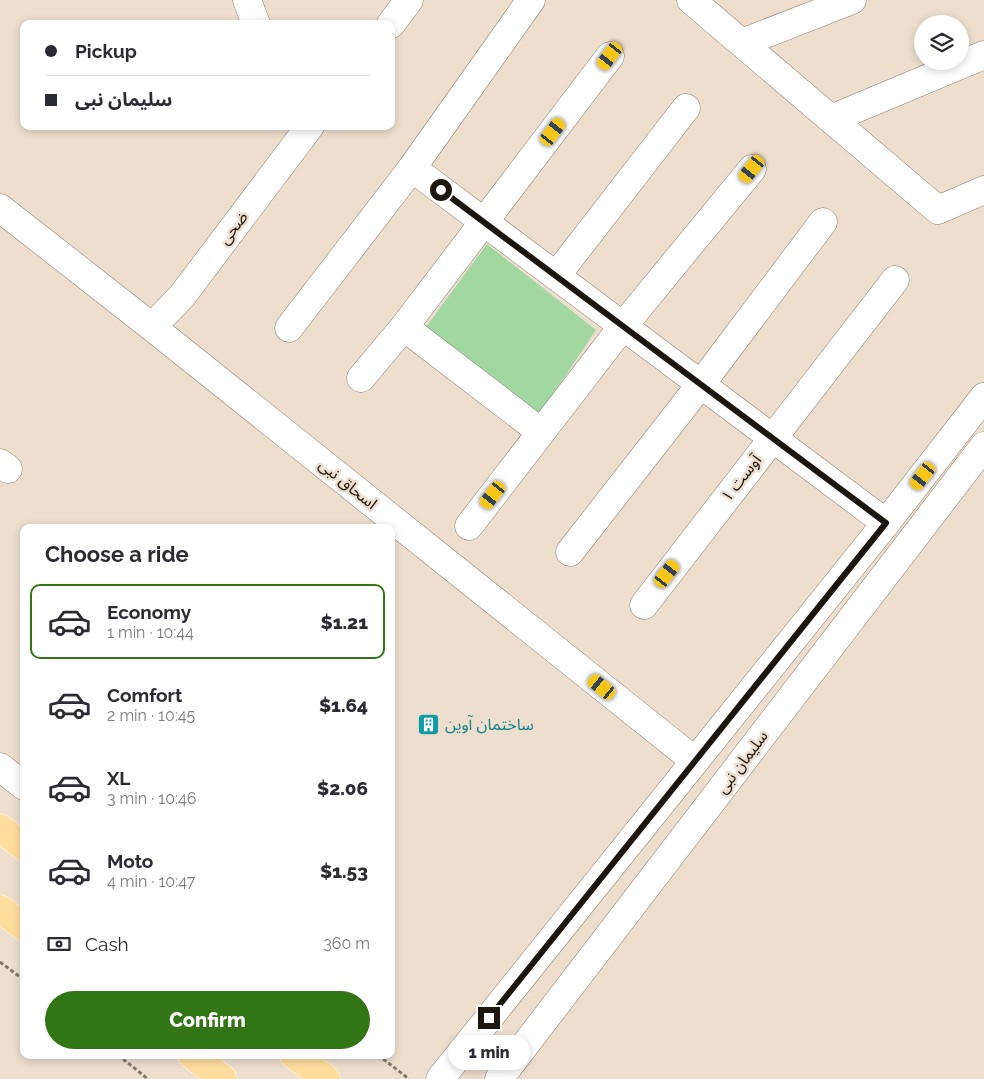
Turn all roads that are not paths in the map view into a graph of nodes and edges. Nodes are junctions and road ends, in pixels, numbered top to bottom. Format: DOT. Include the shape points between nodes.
graph roads {
  1 [pos="247,0"];
  2 [pos="409,0"];
  3 [pos="531,0"];
  4 [pos="691,0"];
  5 [pos="852,0"];
  6 [pos="254,20"];
  7 [pos="393,20"];
  8 [pos="742,44"];
  9 [pos="984,55"];
  10 [pos="610,56"];
  11 [pos="686,108"];
  12 [pos="831,119"];
  13 [pos="300,131"];
  14 [pos="412,168"];
  15 [pos="752,169"];
  16 [pos="984,190"];
  17 [pos="0,208"];
  18 [pos="484,222"];
  19 [pos="823,222"];
  20 [pos="556,276"];
  21 [pos="895,280"];
  22 [pos="623,326"];
  23 [pos="152,327"];
  24 [pos="289,328"];
  25 [pos="404,328"];
  26 [pos="361,378"];
  27 [pos="701,384"];
  28 [pos="984,396"];
  29 [pos="541,432"];
  30 [pos="772,438"];
  31 [pos="984,446"];
  32 [pos="886,523"];
  33 [pos="469,526"];
  34 [pos="570,552"];
  35 [pos="644,605"];
  36 [pos="695,761"];
  37 [pos="0,767"];
  38 [pos="20,783"];
  39 [pos="0,828"];
  40 [pos="20,844"];
  41 [pos="0,909"];
  42 [pos="20,924"];
  43 [pos="197,1059"];
  44 [pos="299,1059"];
  45 [pos="223,1079"];
  46 [pos="326,1079"];
  47 [pos="440,1079"];
  48 [pos="499,1079"];
  1 -- 6 [label="street"];
  2 -- 7 [label="street"];
  3 -- 14 [label="street"];
  4 -- 8 [label="street"];
  5 -- 8 [label="street"];
  8 -- 12 [label="street"];
  9 -- 12 [label="street"];
  10 -- 18 [label="street"];
  11 -- 20 [label="street"];
  12 -- 16 [label="street" via="938,210"];
  13 -- 23 [label="street, ضحی" via="182,296"];
  14 -- 18 [label="street"];
  14 -- 24 [label="street"];
  15 -- 22 [label="street"];
  17 -- 23 [label="street, اسحاق نبی"];
  18 -- 20 [label="street"];
  18 -- 25 [label="street"];
  19 -- 27 [label="street"];
  20 -- 22 [label="street"];
  21 -- 30 [label="street, آوست ١"];
  22 -- 27 [label="street"];
  22 -- 29 [label="street"];
  23 -- 36 [label="street, اسحاق نبی"];
  25 -- 26 [label="street"];
  25 -- 29 [label="street"];
  27 -- 30 [label="street"];
  27 -- 34 [label="street"];
  28 -- 32 [label="street"];
  29 -- 33 [label="street"];
  30 -- 32 [label="street"];
  30 -- 35 [label="street, آوست ١"];
  31 -- 48 [label="street, سلیمان نبی"];
  32 -- 36 [label="street"];
  36 -- 47 [label="street"];
  37 -- 38 [label="street"];
  39 -- 40 [label="main road"];
  41 -- 42 [label="main road"];
  43 -- 45 [label="main road"];
  44 -- 46 [label="main road"];
}
